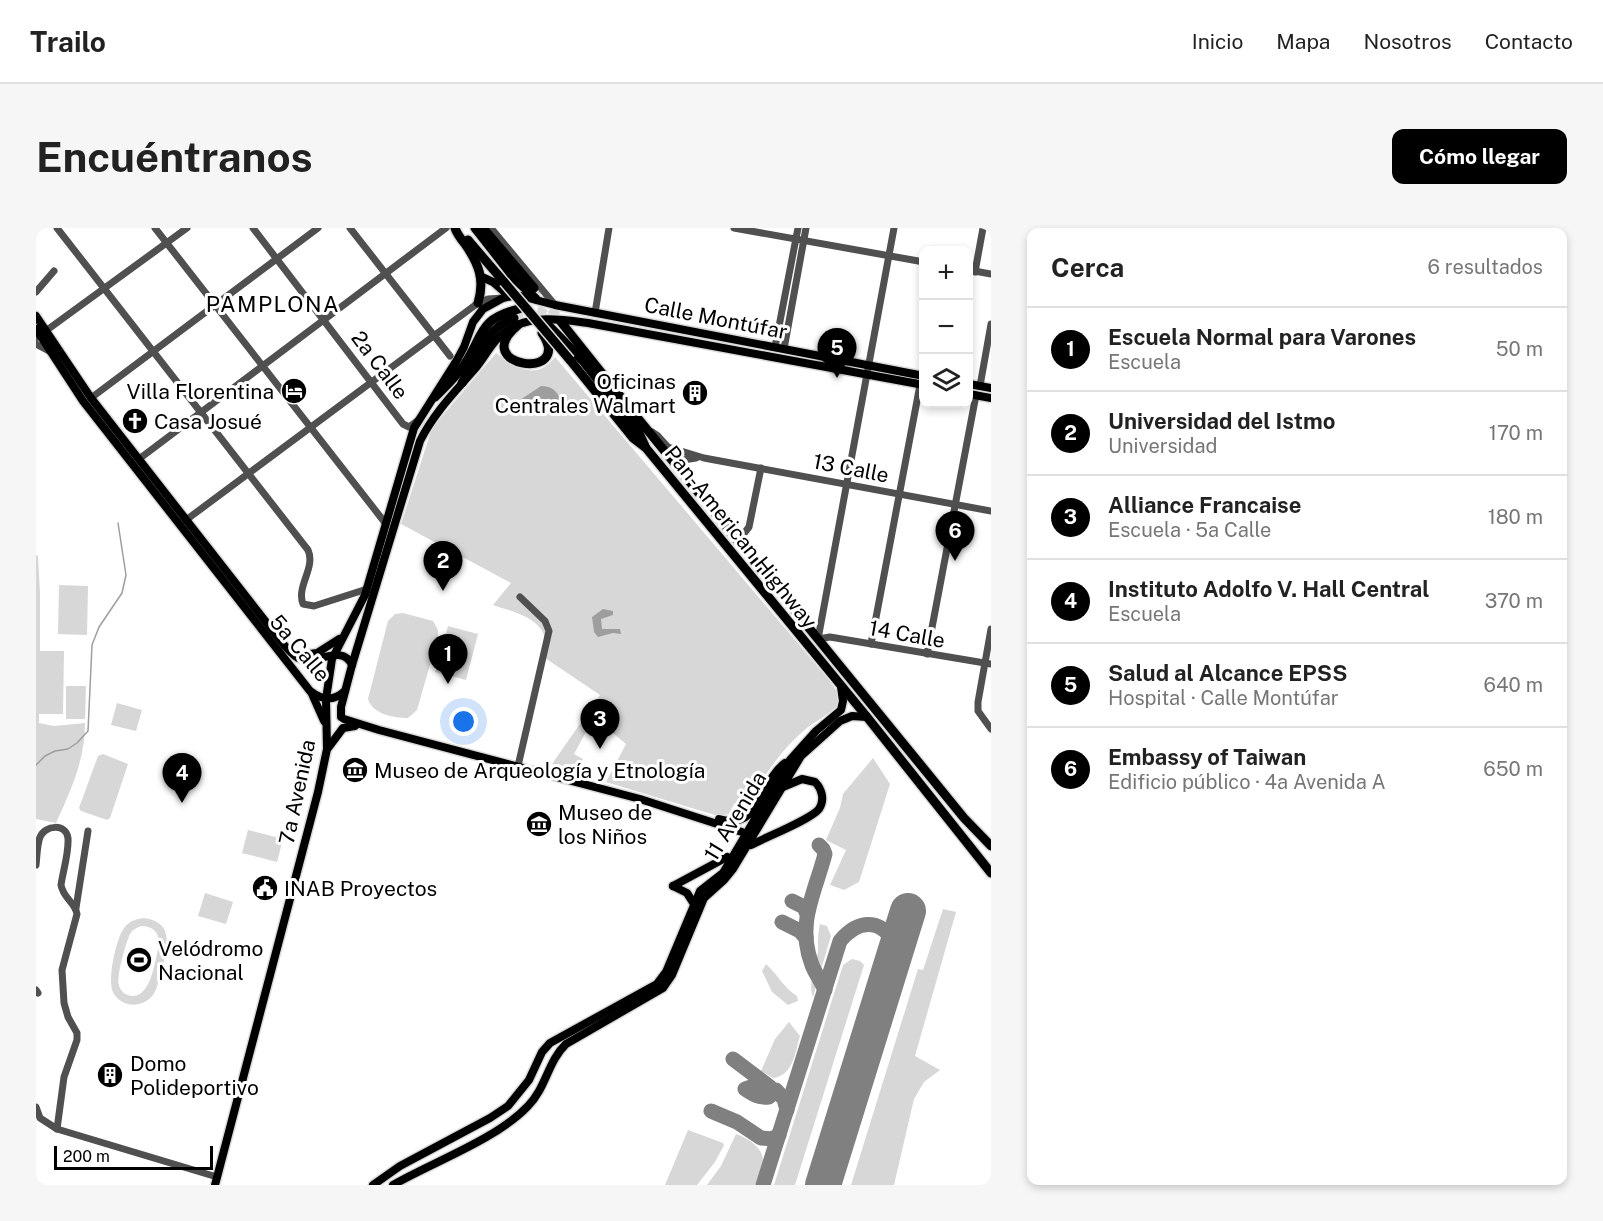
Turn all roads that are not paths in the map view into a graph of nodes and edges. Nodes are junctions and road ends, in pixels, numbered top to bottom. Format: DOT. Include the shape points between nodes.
graph roads {
  1 [pos="57,228"];
  2 [pos="155,228"];
  3 [pos="187,228"];
  4 [pos="253,228"];
  5 [pos="318,228"];
  6 [pos="350,228"];
  7 [pos="446,228"];
  8 [pos="456,228"];
  9 [pos="474,228"];
  10 [pos="483,228"];
  11 [pos="491,228"];
  12 [pos="609,228"];
  13 [pos="734,228"];
  14 [pos="798,228"];
  15 [pos="806,228"];
  16 [pos="894,228"];
  17 [pos="983,228"];
  18 [pos="800,240"];
  19 [pos="167,243"];
  20 [pos="889,256"];
  21 [pos="277,259"];
  22 [pos="919,261"];
  23 [pos="973,267"];
  24 [pos="54,271"];
  25 [pos="973,271"];
  26 [pos="385,274"];
  27 [pos="991,274"];
  28 [pos="482,277"];
  29 [pos="502,280"];
  30 [pos="105,288"];
  31 [pos="534,288"];
  32 [pos="36,292"];
  33 [pos="506,297"];
  34 [pos="536,299"];
  35 [pos="477,303"];
  36 [pos="215,305"];
  37 [pos="555,305"];
  38 [pos="519,309"];
  39 [pos="595,313"];
  40 [pos="36,316"];
  41 [pos="324,319"];
  42 [pos="516,321"];
  43 [pos="562,323"];
  44 [pos="548,324"];
  45 [pos="991,324"];
  46 [pos="40,333"];
  47 [pos="433,336"];
  48 [pos="36,344"];
  49 [pos="780,348"];
  50 [pos="49,349"];
  51 [pos="152,352"];
  52 [pos="450,356"];
  53 [pos="264,365"];
  54 [pos="869,365"];
  55 [pos="919,374"];
  56 [pos="867,375"];
  57 [pos="373,381"];
  58 [pos="462,383"];
  59 [pos="919,384"];
  60 [pos="973,385"];
  61 [pos="980,386"];
  62 [pos="991,388"];
  63 [pos="973,395"];
  64 [pos="435,397"];
  65 [pos="91,398"];
  66 [pos="991,398"];
  67 [pos="919,400"];
  68 [pos="970,408"];
  69 [pos="200,413"];
  70 [pos="417,422"];
  71 [pos="310,428"];
  72 [pos="647,430"];
  73 [pos="646,448"];
  74 [pos="704,458"];
  75 [pos="139,459"];
  76 [pos="761,468"];
  77 [pos="679,469"];
  78 [pos="249,473"];
  79 [pos="847,484"];
  80 [pos="900,494"];
  81 [pos="955,504"];
  82 [pos="991,511"];
  83 [pos="186,520"];
  84 [pos="386,524"];
  85 [pos="738,541"];
  86 [pos="367,589"];
  87 [pos="520,597"];
  88 [pos="351,623"];
  89 [pos="991,629"];
  90 [pos="364,632"];
  91 [pos="345,634"];
  92 [pos="818,639"];
  93 [pos="871,644"];
  94 [pos="290,652"];
  95 [pos="927,654"];
  96 [pos="333,655"];
  97 [pos="988,664"];
  98 [pos="352,665"];
  99 [pos="841,687"];
  100 [pos="310,691"];
  101 [pos="345,691"];
  102 [pos="326,699"];
  103 [pos="867,717"];
  104 [pos="327,728"];
  105 [pos="991,729"];
  106 [pos="380,730"];
  107 [pos="327,749"];
  108 [pos="790,760"];
  109 [pos="518,766"];
  110 [pos="780,789"];
  111 [pos="640,799"];
  112 [pos="88,831"];
  113 [pos="778,831"];
  114 [pos="742,832"];
  115 [pos="758,834"];
  116 [pos="751,845"];
  117 [pos="991,846"];
  118 [pos="727,857"];
  119 [pos="36,865"];
  120 [pos="991,873"];
  121 [pos="694,904"];
  122 [pos="76,908"];
  123 [pos="668,976"];
  124 [pos="36,1107"];
  125 [pos="57,1130"];
  126 [pos="216,1181"];
  127 [pos="372,1185"];
  128 [pos="393,1185"];
  1 -- 30 [label="street"];
  2 -- 19 [label="street"];
  3 -- 19 [label="street"];
  4 -- 21 [label="street, 2a Calle"];
  5 -- 21 [label="street"];
  6 -- 26 [label="street"];
  7 -- 26 [label="street"];
  8 -- 28 [label="highway"];
  8 -- 29 [label="highway, Pan-American Highway"];
  9 -- 34 [label="highway"];
  10 -- 31 [label="highway"];
  11 -- 37 [label="street"];
  12 -- 39 [label="street"];
  13 -- 18 [label="street"];
  14 -- 18 [label="street"];
  15 -- 18 [label="street"];
  16 -- 20 [label="street"];
  17 -- 23 [label="street"];
  18 -- 20 [label="street"];
  18 -- 49 [label="street"];
  19 -- 30 [label="street"];
  19 -- 36 [label="street"];
  20 -- 22 [label="street"];
  20 -- 54 [label="street"];
  21 -- 36 [label="street"];
  21 -- 41 [label="street, 2a Calle"];
  24 -- 32 [label="street"];
  25 -- 27 [label="street"];
  26 -- 41 [label="street"];
  26 -- 47 [label="street"];
  28 -- 33 [label="main road" via="493,282"];
  28 -- 35 [label="highway"];
  29 -- 42 [label="highway, bridge" via="542,333 548,344 545,358 535,364 520,363 509,356 505,344"];
  29 -- 73 [label="highway, Pan-American Highway, bridge" via="633,438"];
  30 -- 46 [label="street"];
  30 -- 51 [label="street"];
  33 -- 34 [label="main road, Calle Montúfar"];
  33 -- 35 [label="street"];
  33 -- 64 [label="main road, 7a Avenida" via="476,317 464,347"];
  34 -- 37 [label="main road, Calle Montúfar"];
  35 -- 47 [label="street"];
  36 -- 51 [label="street"];
  36 -- 53 [label="street"];
  37 -- 39 [label="main road, Calle Montúfar"];
  38 -- 64 [label="highway" via="490,321 458,374"];
  39 -- 49 [label="main road, Calle Montúfar"];
  40 -- 46 [label="main road, 5a Calle"];
  41 -- 53 [label="street"];
  41 -- 57 [label="street, 2a Calle"];
  42 -- 56 [label="main road, Calle Montúfar" via="565,320"];
  42 -- 58 [label="highway" via="503,322 490,333"];
  43 -- 72 [label="highway, Pan-American Highway"];
  44 -- 73 [label="highway" via="583,361 639,433"];
  45 -- 61 [label="street"];
  46 -- 50 [label="main road, 5a Calle"];
  46 -- 65 [label="main road, 5a Calle"];
  47 -- 52 [label="street"];
  47 -- 57 [label="street"];
  48 -- 50 [label="street"];
  49 -- 54 [label="main road, Calle Montúfar"];
  50 -- 100 [label="main road, 5a Calle" via="96,419"];
  51 -- 65 [label="street"];
  51 -- 69 [label="street"];
  53 -- 69 [label="street"];
  53 -- 71 [label="street"];
  54 -- 55 [label="main road, Calle Montúfar"];
  54 -- 56 [label="street"];
  56 -- 59 [label="main road, Calle Montúfar"];
  56 -- 79 [label="street"];
  57 -- 70 [label="street, 2a Calle" via="404,424 409,427"];
  57 -- 71 [label="street"];
  58 -- 90 [label="main road" via="440,408 420,441"];
  60 -- 61 [label="main road"];
  61 -- 62 [label="main road"];
  63 -- 66 [label="main road"];
  64 -- 70 [label="main road, 7a Avenida"];
  65 -- 75 [label="main road, 5a Calle"];
  67 -- 80 [label="street"];
  68 -- 81 [label="street"];
  69 -- 75 [label="street"];
  69 -- 78 [label="street"];
  70 -- 84 [label="main road, 7a Avenida"];
  71 -- 78 [label="street"];
  71 -- 84 [label="street"];
  72 -- 74 [label="street, 13 Calle" via="658,435 668,447"];
  72 -- 77 [label="highway, Pan-American Highway"];
  73 -- 99 [label="highway, Pan-American Highway"];
  74 -- 76 [label="street, 13 Calle"];
  74 -- 77 [label="street" via="682,460"];
  75 -- 83 [label="main road, 5a Calle"];
  76 -- 79 [label="street, 13 Calle"];
  76 -- 85 [label="street" via="749,527"];
  77 -- 85 [label="highway, Pan-American Highway"];
  78 -- 83 [label="street"];
  78 -- 86 [label="street" via="310,556 303,604 314,606"];
  79 -- 80 [label="street, 13 Calle"];
  79 -- 92 [label="street"];
  80 -- 81 [label="street, 13 Calle"];
  80 -- 93 [label="street"];
  81 -- 82 [label="street, 13 Calle"];
  81 -- 95 [label="street"];
  83 -- 94 [label="main road, 5a Calle"];
  84 -- 86 [label="main road, 7a Avenida"];
  85 -- 92 [label="highway, Pan-American Highway"];
  86 -- 88 [label="main road, 7a Avenida"];
  87 -- 109 [label="street" via="545,621 549,631"];
  88 -- 90 [label="main road" via="353,636"];
  88 -- 91 [label="main road, 7a Avenida"];
  89 -- 97 [label="street"];
  90 -- 98 [label="main road"];
  91 -- 94 [label="main road" via="317,653"];
  91 -- 96 [label="main road, 7a Avenida"];
  92 -- 93 [label="street, 14 Calle" via="830,637"];
  92 -- 117 [label="highway, Pan-American Highway"];
  93 -- 95 [label="street, 14 Calle"];
  94 -- 96 [label="main road, 5a Calle" via="306,660"];
  95 -- 97 [label="street, 14 Calle"];
  96 -- 98 [label="main road, 5a Calle" via="345,656"];
  96 -- 102 [label="main road, 7a Avenida"];
  97 -- 105 [label="street" via="978,711"];
  98 -- 101 [label="main road"];
  99 -- 103 [label="highway, Pan-American Highway"];
  99 -- 108 [label="main road, 11 Avenida" via="841,710"];
  100 -- 102 [label="main road, 5a Calle"];
  100 -- 104 [label="main road"];
  101 -- 102 [label="main road, 5a Calle"];
  101 -- 106 [label="main road, 5a Calle" via="341,717"];
  102 -- 104 [label="main road, 7a Avenida"];
  103 -- 110 [label="main road, 11 Avenida" via="852,716 840,721 801,756"];
  103 -- 120 [label="highway, Pan-American Highway"];
  104 -- 107 [label="main road, 7a Avenida"];
  106 -- 107 [label="main road" via="346,726"];
  106 -- 109 [label="main road, 5a Calle"];
  107 -- 126 [label="main road, 7a Avenida"];
  108 -- 111 [label="main road" via="777,771 751,814 739,820 724,821"];
  108 -- 121 [label="main road, 11 Avenida" via="723,873 700,891"];
  109 -- 111 [label="main road, 5a Calle"];
  110 -- 113 [label="main road" via="796,780 809,780 820,787 822,798 814,813"];
  110 -- 123 [label="main road, 11 Avenida" via="733,869 704,898"];
  111 -- 114 [label="main road, 5a Calle"];
  112 -- 122 [label="street"];
  113 -- 115 [label="main road"];
  113 -- 116 [label="main road"];
  118 -- 121 [label="main road" via="673,886 687,893"];
  119 -- 122 [label="street" via="40,836 52,827 60,827 68,840 61,885 65,897"];
  121 -- 123 [label="main road, 11 Avenida"];
  122 -- 125 [label="street" via="62,970 64,1003 77,1040 64,1077"];
  123 -- 127 [label="main road" via="550,1043 523,1090 500,1112"];
  123 -- 128 [label="main road" via="658,991 566,1044 530,1105 510,1122"];
  124 -- 125 [label="street" via="40,1118"];
  125 -- 126 [label="street"];
}
